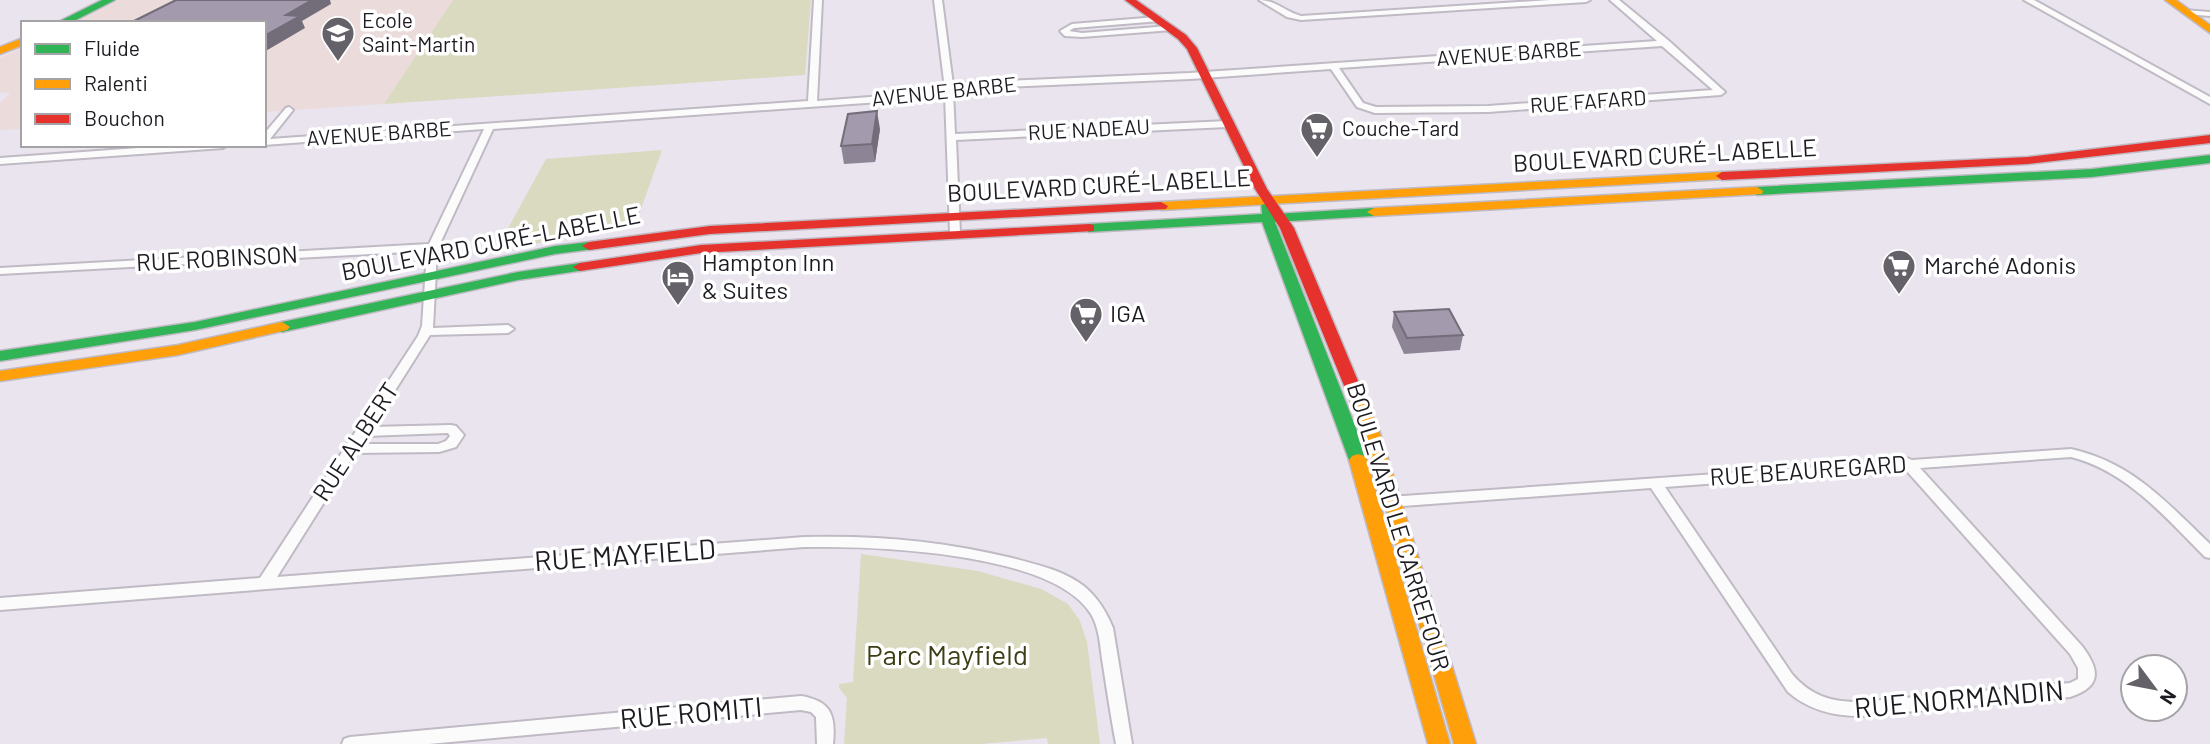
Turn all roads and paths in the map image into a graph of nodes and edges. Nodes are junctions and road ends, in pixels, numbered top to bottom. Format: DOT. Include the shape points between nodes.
graph roads {
  1 [pos="110,0"];
  2 [pos="818,0"];
  3 [pos="938,0"];
  4 [pos="1130,0"];
  5 [pos="1264,0"];
  6 [pos="1586,0"];
  7 [pos="1614,0"];
  8 [pos="2028,0"];
  9 [pos="2170,0"];
  10 [pos="1499,3"];
  11 [pos="2186,12"];
  12 [pos="2210,14"];
  13 [pos="65,21"];
  14 [pos="1163,24"];
  15 [pos="2210,30"];
  16 [pos="21,42"];
  17 [pos="1666,43"];
  18 [pos="0,51"];
  19 [pos="1333,66"];
  20 [pos="1206,74"];
  21 [pos="949,90"];
  22 [pos="2210,101"];
  23 [pos="812,103"];
  24 [pos="289,110"];
  25 [pos="1227,124"];
  26 [pos="490,126"];
  27 [pos="951,137"];
  28 [pos="266,139"];
  29 [pos="2210,139"];
  30 [pos="266,141"];
  31 [pos="195,147"];
  32 [pos="2210,159"];
  33 [pos="0,161"];
  34 [pos="1702,177"];
  35 [pos="1694,194"];
  36 [pos="1267,200"];
  37 [pos="953,216"];
  38 [pos="1274,216"];
  39 [pos="955,233"];
  40 [pos="433,247"];
  41 [pos="0,271"];
  42 [pos="430,275"];
  43 [pos="429,295"];
  44 [pos="508,329"];
  45 [pos="426,332"];
  46 [pos="0,356"];
  47 [pos="0,376"];
  48 [pos="362,432"];
  49 [pos="351,449"];
  50 [pos="1907,463"];
  51 [pos="1655,483"];
  52 [pos="1394,502"];
  53 [pos="1371,503"];
  54 [pos="2210,553"];
  55 [pos="265,583"];
  56 [pos="0,604"];
  57 [pos="350,744"];
  58 [pos="825,744"];
  59 [pos="1124,744"];
  60 [pos="1438,744"];
  61 [pos="1465,744"];
  1 -- 13 [label="main road"];
  2 -- 23 [label="street"];
  3 -- 21 [label="street"];
  4 -- 14 [label="main road"];
  5 -- 10 [label="street" via="1301,18"];
  6 -- 10 [label="street"];
  7 -- 17 [label="street, RUE FAFARD"];
  8 -- 22 [label="street"];
  9 -- 11 [label="main road"];
  11 -- 12 [label="street"];
  11 -- 15 [label="main road"];
  14 -- 14 [label="street" via="1072,26 1064,31 1077,35"];
  14 -- 20 [label="main road" via="1190,45"];
  16 -- 18 [label="main road"];
  17 -- 19 [label="street, AVENUE BARBE"];
  17 -- 19 [label="street, RUE FAFARD" via="1721,92 1488,109 1375,110 1360,105"];
  19 -- 20 [label="street, AVENUE BARBE"];
  20 -- 21 [label="street, AVENUE BARBE"];
  20 -- 25 [label="main road"];
  21 -- 23 [label="street, AVENUE BARBE" via="937,95"];
  21 -- 27 [label="street"];
  23 -- 26 [label="street, AVENUE BARBE"];
  24 -- 28 [label="street"];
  25 -- 27 [label="street, RUE NADEAU"];
  25 -- 36 [label="main road"];
  26 -- 30 [label="street, AVENUE BARBE"];
  26 -- 40 [label="street"];
  27 -- 37 [label="street"];
  29 -- 34 [label="main road, BOULEVARD CURÉ-LABELLE" via="2082,156"];
  31 -- 33 [label="street"];
  32 -- 35 [label="main road, BOULEVARD CURÉ-LABELLE" via="2092,173"];
  34 -- 35 [label="main road"];
  34 -- 36 [label="main road, BOULEVARD CURÉ-LABELLE"];
  35 -- 38 [label="main road, BOULEVARD CURÉ-LABELLE"];
  36 -- 37 [label="main road, BOULEVARD CURÉ-LABELLE"];
  36 -- 38 [label="main road, BOULEVARD LE CARREFOUR"];
  37 -- 39 [label="street"];
  37 -- 42 [label="main road, BOULEVARD CURÉ-LABELLE" via="660,235"];
  38 -- 39 [label="main road, BOULEVARD CURÉ-LABELLE"];
  38 -- 52 [label="main road, BOULEVARD LE CARREFOUR" via="1287,228 1364,414"];
  38 -- 53 [label="main road, BOULEVARD LE CARREFOUR" via="1269,226 1351,436"];
  39 -- 43 [label="main road, BOULEVARD CURÉ-LABELLE" via="660,253"];
  40 -- 41 [label="street, RUE ROBINSON"];
  40 -- 42 [label="street"];
  42 -- 43 [label="street, RUE ALBERT"];
  42 -- 46 [label="main road, BOULEVARD CURÉ-LABELLE" via="195,326"];
  43 -- 45 [label="street, RUE ALBERT"];
  43 -- 47 [label="main road, BOULEVARD CURÉ-LABELLE" via="178,350"];
  44 -- 45 [label="street"];
  45 -- 48 [label="street, RUE ALBERT"];
  48 -- 49 [label="street, RUE ALBERT"];
  48 -- 49 [label="street" via="452,429 457,435 451,444 439,448"];
  49 -- 55 [label="street, RUE ALBERT"];
  50 -- 51 [label="street, RUE BEAUREGARD"];
  50 -- 51 [label="street, RUE NORMANDIN" via="2077,650 2088,669 2083,686 1860,709 1837,709 1808,700 1786,679"];
  50 -- 54 [label="street, RUE BEAUREGARD" via="2063,452 2090,456 2127,476"];
  51 -- 52 [label="street, RUE BEAUREGARD"];
  52 -- 53 [label="street, RUE BEAUREGARD"];
  52 -- 61 [label="main road, BOULEVARD LE CARREFOUR"];
  53 -- 60 [label="main road, BOULEVARD LE CARREFOUR"];
  55 -- 56 [label="street, RUE MAYFIELD"];
  55 -- 59 [label="street, RUE MAYFIELD" via="804,541 968,553 1062,580 1096,609 1108,640"];
  57 -- 58 [label="street, RUE ROMITI" via="801,704 822,710"];
}
